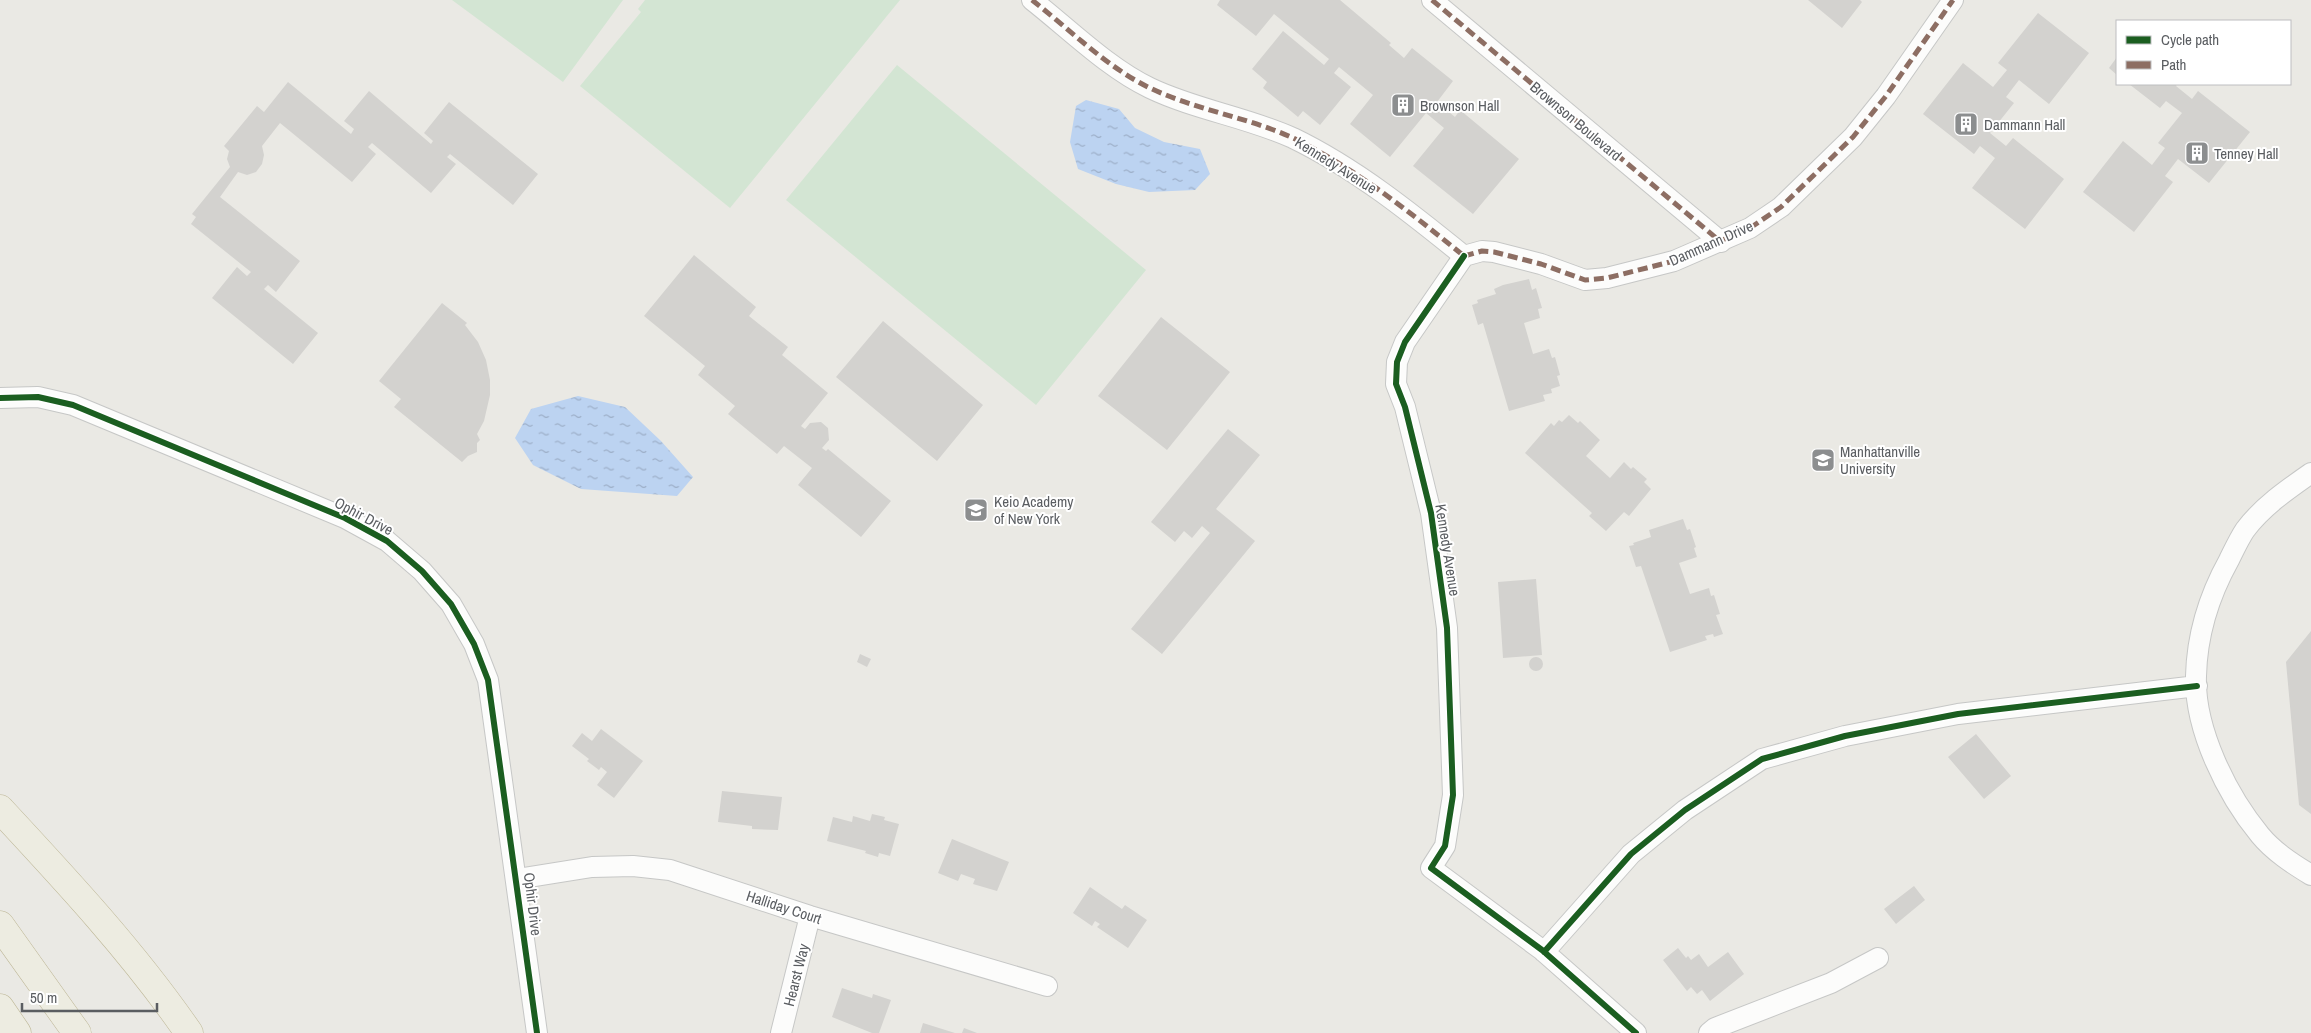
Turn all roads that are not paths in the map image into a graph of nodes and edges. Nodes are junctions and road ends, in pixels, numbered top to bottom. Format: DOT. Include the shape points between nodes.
graph roads {
  1 [pos="1032,0"];
  2 [pos="1432,0"];
  3 [pos="1953,0"];
  4 [pos="1720,242"];
  5 [pos="1464,256"];
  6 [pos="0,398"];
  7 [pos="2311,473"];
  8 [pos="2197,686"];
  9 [pos="0,809"];
  10 [pos="2311,875"];
  11 [pos="517,879"];
  12 [pos="810,916"];
  13 [pos="0,925"];
  14 [pos="1544,952"];
  15 [pos="1878,958"];
  16 [pos="1048,986"];
  17 [pos="0,1008"];
  18 [pos="16,1033"];
  19 [pos="77,1033"];
  20 [pos="189,1033"];
  21 [pos="537,1033"];
  22 [pos="781,1033"];
  23 [pos="1636,1033"];
  24 [pos="1709,1033"];
  1 -- 5 [label="street, Kennedy Avenue" via="1149,88 1294,139 1351,172"];
  2 -- 4 [label="street, Brownson Boulevard"];
  3 -- 4 [label="street, Dammann Drive" via="1853,137 1782,207 1750,228"];
  4 -- 5 [label="street, Dammann Drive" via="1674,261 1628,274 1584,280 1541,264 1494,252 1482,251"];
  5 -- 14 [label="street, Kennedy Avenue" via="1405,342 1397,362 1396,384 1405,407 1431,513 1447,628 1453,795 1445,846 1431,868"];
  6 -- 11 [label="street, Ophir Drive" via="38,397 74,406 345,518 387,541 422,571 452,604 474,644 488,680"];
  7 -- 8 [label="street" via="2264,510 2245,531 2213,588 2200,632"];
  8 -- 10 [label="street" via="2200,714 2212,753 2232,797 2261,836 2286,859"];
  8 -- 14 [label="street" via="1958,714 1844,736 1762,759 1685,810 1632,854"];
  9 -- 20 [label="highway" via="99,920"];
  11 -- 12 [label="street, Halliday Court" via="592,867 633,866 670,870"];
  11 -- 21 [label="street, Ophir Drive"];
  12 -- 16 [label="street, Halliday Court"];
  12 -- 22 [label="street, Hearst Way"];
  13 -- 19 [label="highway"];
  14 -- 23 [label="street"];
  15 -- 24 [label="street" via="1831,983"];
  17 -- 18 [label="highway"];
}
